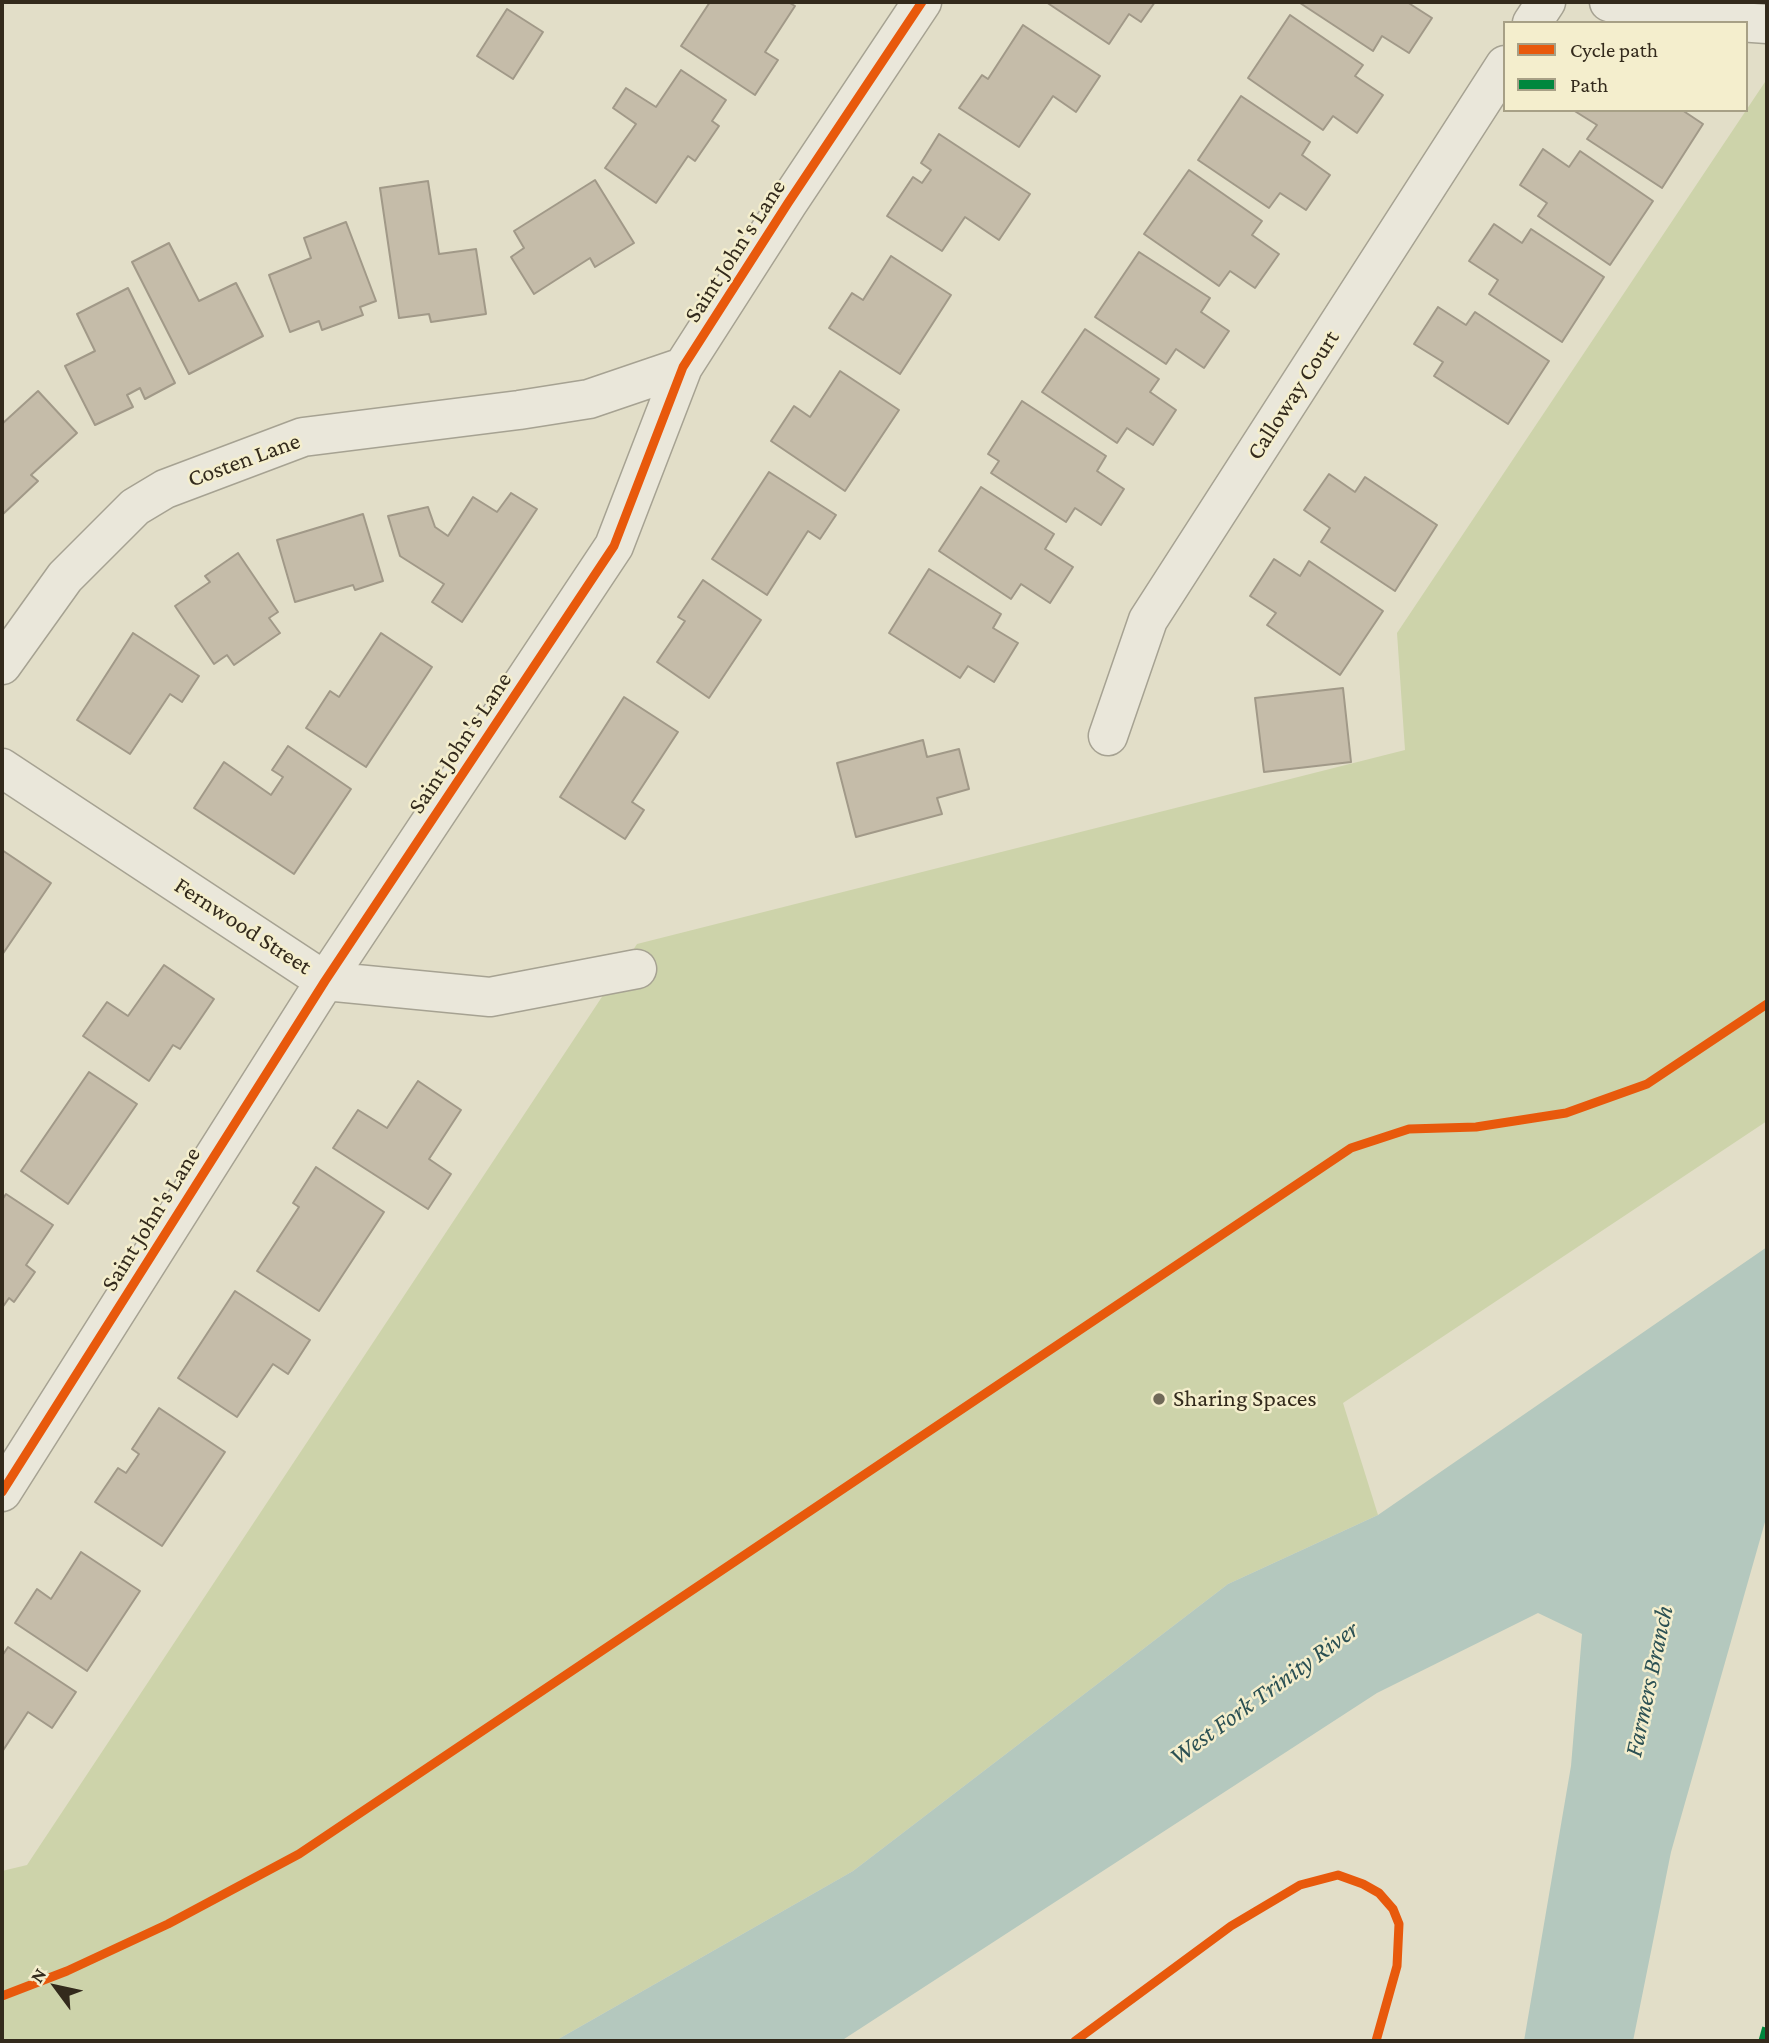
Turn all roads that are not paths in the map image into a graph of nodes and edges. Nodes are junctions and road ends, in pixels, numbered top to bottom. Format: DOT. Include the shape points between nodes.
graph roads {
  1 [pos="922,2"];
  2 [pos="1546,2"];
  3 [pos="1609,2"];
  4 [pos="1533,21"];
  5 [pos="1725,21"];
  6 [pos="1748,23"];
  7 [pos="1767,24"];
  8 [pos="1503,68"];
  9 [pos="683,367"];
  10 [pos="2,665"];
  11 [pos="1108,736"];
  12 [pos="2,768"];
  13 [pos="637,969"];
  14 [pos="325,981"];
  15 [pos="2,1492"];
  1 -- 9 [label="street, Saint John's Lane"];
  2 -- 4 [label="street"];
  3 -- 5 [label="street" via="1655,16"];
  6 -- 7 [label="street"];
  8 -- 11 [label="street, Calloway Court" via="1148,620"];
  9 -- 10 [label="street, Costen Lane" via="589,399 303,437 165,489 135,507 65,577"];
  9 -- 14 [label="street, Saint John's Lane" via="614,546"];
  12 -- 14 [label="street, Fernwood Street"];
  13 -- 14 [label="street, Fernwood Street" via="491,997"];
  14 -- 15 [label="street, Saint John's Lane"];
}
